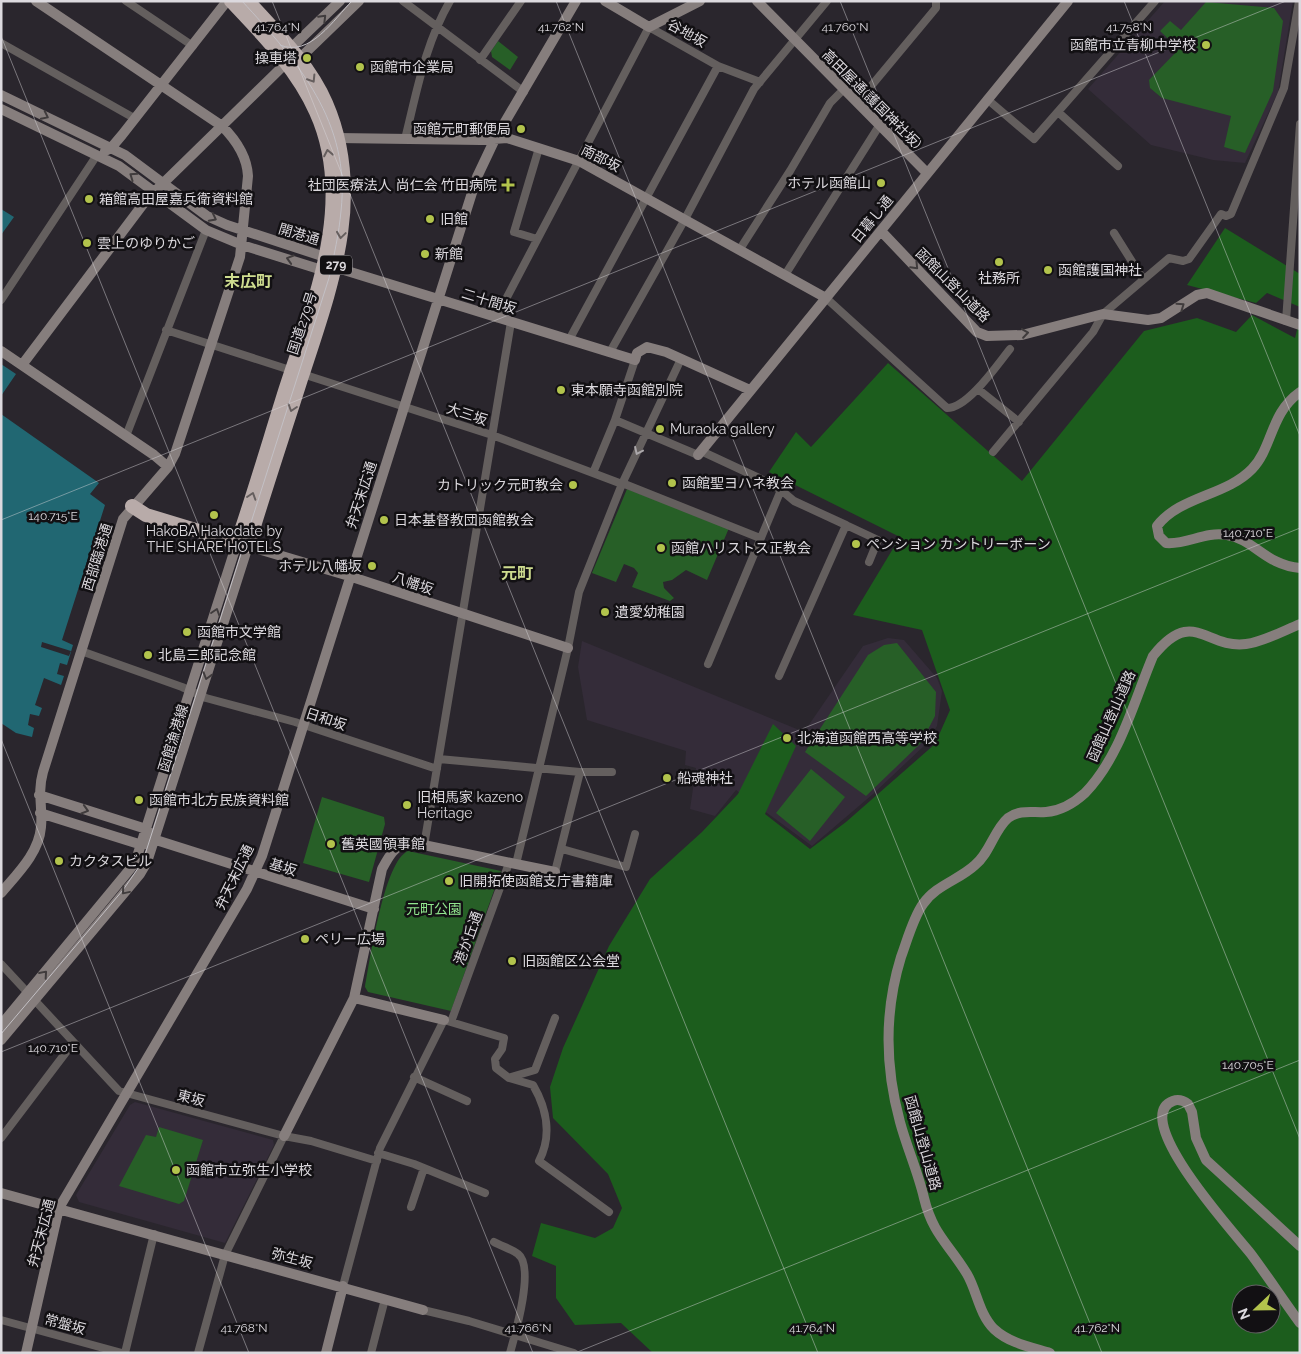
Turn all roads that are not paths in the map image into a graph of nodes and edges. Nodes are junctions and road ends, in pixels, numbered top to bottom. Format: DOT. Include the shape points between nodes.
graph roads {
  1 [pos="36,1"];
  2 [pos="126,1"];
  3 [pos="227,1"];
  4 [pos="231,1"];
  5 [pos="248,1"];
  6 [pos="340,1"];
  7 [pos="359,1"];
  8 [pos="403,1"];
  9 [pos="450,1"];
  10 [pos="521,1"];
  11 [pos="576,1"];
  12 [pos="700,1"];
  13 [pos="757,1"];
  14 [pos="827,1"];
  15 [pos="936,1"];
  16 [pos="1068,1"];
  17 [pos="1155,1"];
  18 [pos="1299,1"];
  19 [pos="613,3"];
  20 [pos="435,26"];
  21 [pos="649,27"];
  22 [pos="795,40"];
  23 [pos="1,43"];
  24 [pos="193,46"];
  25 [pos="292,57"];
  26 [pos="480,60"];
  27 [pos="718,66"];
  28 [pos="760,82"];
  29 [pos="161,85"];
  30 [pos="844,90"];
  31 [pos="524,92"];
  32 [pos="1,95"];
  33 [pos="987,99"];
  34 [pos="857,103"];
  35 [pos="1,109"];
  36 [pos="1058,112"];
  37 [pos="134,118"];
  38 [pos="1300,124"];
  39 [pos="222,126"];
  40 [pos="879,126"];
  41 [pos="338,138"];
  42 [pos="405,139"];
  43 [pos="495,139"];
  44 [pos="111,148"];
  45 [pos="539,148"];
  46 [pos="97,155"];
  47 [pos="579,160"];
  48 [pos="1118,166"];
  49 [pos="927,173"];
  50 [pos="164,182"];
  51 [pos="154,191"];
  52 [pos="647,198"];
  53 [pos="685,219"];
  54 [pos="206,230"];
  55 [pos="881,230"];
  56 [pos="243,231"];
  57 [pos="1114,234"];
  58 [pos="537,239"];
  59 [pos="242,245"];
  60 [pos="740,249"];
  61 [pos="323,263"];
  62 [pos="336,267"];
  63 [pos="785,275"];
  64 [pos="1143,279"];
  65 [pos="826,298"];
  66 [pos="1,300"];
  67 [pos="438,300"];
  68 [pos="1102,314"];
  69 [pos="496,318"];
  70 [pos="1286,321"];
  71 [pos="510,322"];
  72 [pos="1300,325"];
  73 [pos="166,330"];
  74 [pos="569,340"];
  75 [pos="212,346"];
  76 [pos="1010,349"];
  77 [pos="1,351"];
  78 [pos="610,352"];
  79 [pos="681,359"];
  80 [pos="635,360"];
  81 [pos="22,365"];
  82 [pos="297,373"];
  83 [pos="978,389"];
  84 [pos="750,390"];
  85 [pos="1300,392"];
  86 [pos="404,406"];
  87 [pos="615,420"];
  88 [pos="1019,422"];
  89 [pos="646,434"];
  90 [pos="492,435"];
  91 [pos="126,436"];
  92 [pos="994,452"];
  93 [pos="700,453"];
  94 [pos="168,467"];
  95 [pos="592,473"];
  96 [pos="622,484"];
  97 [pos="781,490"];
  98 [pos="132,506"];
  99 [pos="846,525"];
  100 [pos="760,538"];
  101 [pos="243,544"];
  102 [pos="869,562"];
  103 [pos="1300,568"];
  104 [pos="349,576"];
  105 [pos="462,614"];
  106 [pos="1300,624"];
  107 [pos="568,648"];
  108 [pos="81,651"];
  109 [pos="708,664"];
  110 [pos="779,676"];
  111 [pos="191,690"];
  112 [pos="203,697"];
  113 [pos="303,725"];
  114 [pos="438,759"];
  115 [pos="540,768"];
  116 [pos="437,769"];
  117 [pos="580,772"];
  118 [pos="612,772"];
  119 [pos="39,795"];
  120 [pos="40,813"];
  121 [pos="147,830"];
  122 [pos="635,834"];
  123 [pos="156,840"];
  124 [pos="142,845"];
  125 [pos="424,846"];
  126 [pos="562,849"];
  127 [pos="513,864"];
  128 [pos="255,872"];
  129 [pos="555,872"];
  130 [pos="1,893"];
  131 [pos="374,909"];
  132 [pos="1,964"];
  133 [pos="30,997"];
  134 [pos="354,998"];
  135 [pos="555,1018"];
  136 [pos="447,1021"];
  137 [pos="1,1024"];
  138 [pos="1,1040"];
  139 [pos="73,1043"];
  140 [pos="414,1077"];
  141 [pos="509,1078"];
  142 [pos="126,1093"];
  143 [pos="468,1101"];
  144 [pos="284,1136"];
  145 [pos="1,1138"];
  146 [pos="377,1157"];
  147 [pos="424,1168"];
  148 [pos="1,1193"];
  149 [pos="485,1193"];
  150 [pos="411,1207"];
  151 [pos="59,1208"];
  152 [pos="608,1212"];
  153 [pos="154,1234"];
  154 [pos="494,1242"];
  155 [pos="1300,1246"];
  156 [pos="224,1255"];
  157 [pos="343,1286"];
  158 [pos="385,1299"];
  159 [pos="423,1310"];
  160 [pos="1,1320"];
  161 [pos="1300,1324"];
  162 [pos="32,1328"];
  163 [pos="515,1334"];
  164 [pos="26,1353"];
  165 [pos="123,1353"];
  166 [pos="198,1353"];
  167 [pos="326,1353"];
  168 [pos="371,1353"];
  169 [pos="510,1353"];
  170 [pos="574,1353"];
  171 [pos="1050,1353"];
  1 -- 29 [label="street, 西部臨港通"];
  2 -- 24 [label="street"];
  3 -- 24 [label="street"];
  4 -- 25 [label="highway, 国道279号 / 279"];
  5 -- 25 [label="highway, 国道279号 / 279"];
  25 -- 6 [label="street, one-way"];
  7 -- 25 [label="street"];
  8 -- 20 [label="street"];
  9 -- 20 [label="street"];
  10 -- 26 [label="street"];
  11 -- 31 [label="street, 弁天末広通"];
  12 -- 21 [label="street"];
  13 -- 22 [label="street, 高田屋通(護国神社坂)"];
  14 -- 22 [label="street"];
  15 -- 34 [label="street" via="936,8"];
  16 -- 33 [label="street, 日暮し通"];
  17 -- 36 [label="street"];
  18 -- 64 [label="street" via="1284,88 1231,214 1221,214 1189,259 1183,262 1169,258"];
  19 -- 21 [label="street, 谷地坂"];
  20 -- 26 [label="street"];
  20 -- 42 [label="street" via="426,50"];
  21 -- 27 [label="street, 谷地坂"];
  21 -- 47 [label="street"];
  22 -- 28 [label="street"];
  22 -- 30 [label="street, 高田屋通(護国神社坂)"];
  23 -- 37 [label="street"];
  24 -- 29 [label="street"];
  25 -- 39 [label="street"];
  25 -- 41 [label="highway, 国道279号 / 279, one-way" via="325,101"];
  61 -- 25 [label="highway, 国道279号 / 279, one-way" via="332,206 329,156 317,112"];
  26 -- 31 [label="street"];
  27 -- 28 [label="street, 谷地坂"];
  27 -- 52 [label="street"];
  28 -- 53 [label="street"];
  29 -- 37 [label="street"];
  29 -- 39 [label="street, 西部臨港通"];
  30 -- 34 [label="street, 高田屋通(護国神社坂)"];
  30 -- 60 [label="street" via="830,103"];
  31 -- 43 [label="street, 弁天末広通"];
  32 -- 44 [label="street, 開港通, one-way"];
  33 -- 36 [label="street" via="1034,139"];
  33 -- 49 [label="street, 日暮し通"];
  34 -- 40 [label="street, 高田屋通(護国神社坂)"];
  35 -- 46 [label="street, 開港通"];
  36 -- 48 [label="street"];
  37 -- 44 [label="street"];
  38 -- 70 [label="street"];
  39 -- 50 [label="street"];
  39 -- 56 [label="street, 西部臨港通" via="238,145 247,164"];
  40 -- 49 [label="street, 高田屋通(護国神社坂)"];
  40 -- 63 [label="street"];
  41 -- 42 [label="street, 南部坂"];
  41 -- 62 [label="highway, 国道279号 / 279, one-way" via="344,167 345,197"];
  42 -- 43 [label="street, 南部坂"];
  43 -- 45 [label="street, 南部坂" via="507,138"];
  43 -- 67 [label="street, 弁天末広通" via="476,177"];
  44 -- 46 [label="street"];
  44 -- 50 [label="street, 開港通"];
  45 -- 47 [label="street, 南部坂"];
  45 -- 58 [label="street" via="514,232"];
  51 -- 46 [label="street, 開港通, one-way"];
  46 -- 66 [label="street"];
  47 -- 52 [label="street, 南部坂"];
  47 -- 58 [label="street"];
  49 -- 55 [label="street, 日暮し通"];
  50 -- 51 [label="street"];
  50 -- 56 [label="street, 開港通, one-way" via="207,216"];
  51 -- 54 [label="street, 開港通"];
  51 -- 81 [label="street"];
  52 -- 53 [label="street, 南部坂"];
  52 -- 74 [label="street"];
  53 -- 60 [label="street, 南部坂"];
  53 -- 78 [label="street"];
  54 -- 59 [label="street, 開港通"];
  54 -- 73 [label="street"];
  55 -- 65 [label="street, 日暮し通"];
  55 -- 68 [label="street, 函館山登山道路, one-way" via="977,332 987,336 1022,334"];
  56 -- 59 [label="street, 西部臨港通"];
  56 -- 61 [label="street, 開港通"];
  57 -- 64 [label="street"];
  58 -- 69 [label="street"];
  61 -- 59 [label="street, 開港通, one-way"];
  59 -- 75 [label="street, 西部臨港通"];
  60 -- 63 [label="street, 南部坂"];
  61 -- 62 [label="street, 開港通"];
  61 -- 82 [label="highway, 国道279号 / 279"];
  62 -- 67 [label="street, 二十間坂"];
  62 -- 82 [label="highway, 国道279号 / 279"];
  63 -- 65 [label="street, 南部坂"];
  64 -- 68 [label="street"];
  65 -- 83 [label="street" via="947,408 953,408"];
  65 -- 84 [label="street, 日暮し通"];
  67 -- 69 [label="street, 二十間坂"];
  67 -- 86 [label="street, 弁天末広通"];
  68 -- 70 [label="street, 函館山登山道路, one-way" via="1148,320 1161,318 1207,292"];
  68 -- 88 [label="street" via="1094,332"];
  69 -- 71 [label="street, 二十間坂"];
  70 -- 72 [label="street, 函館山登山道路"];
  71 -- 74 [label="street, 二十間坂"];
  71 -- 90 [label="street"];
  73 -- 75 [label="street, 大三坂"];
  73 -- 91 [label="street"];
  74 -- 78 [label="street, 二十間坂"];
  75 -- 82 [label="street, 大三坂"];
  75 -- 94 [label="street, 西部臨港通"];
  76 -- 83 [label="street"];
  77 -- 81 [label="street"];
  78 -- 80 [label="street, 二十間坂"];
  79 -- 80 [label="street" via="647,346 637,353"];
  79 -- 84 [label="street"];
  79 -- 89 [label="street, 港が丘通"];
  80 -- 87 [label="street"];
  81 -- 91 [label="street"];
  82 -- 86 [label="street, 大三坂"];
  82 -- 101 [label="highway, 国道279号 / 279"];
  83 -- 88 [label="street"];
  84 -- 93 [label="street, 日暮し通"];
  85 -- 103 [label="street" via="1284,407 1274,422 1259,460 1243,477 1166,516 1157,526 1159,536 1166,543 1179,544 1205,535 1228,535 1270,560 1286,567"];
  86 -- 90 [label="street, 大三坂"];
  86 -- 104 [label="street, 弁天末広通"];
  87 -- 89 [label="street"];
  87 -- 95 [label="street"];
  88 -- 92 [label="street"];
  89 -- 93 [label="street"];
  89 -- 96 [label="street, 港が丘通, one-way"];
  90 -- 95 [label="street, 大三坂"];
  90 -- 105 [label="street"];
  91 -- 94 [label="street"];
  93 -- 97 [label="street"];
  94 -- 98 [label="street, 西部臨港通"];
  95 -- 96 [label="street, 大三坂"];
  96 -- 100 [label="street, 大三坂"];
  96 -- 107 [label="street, 港が丘通" via="579,592"];
  97 -- 99 [label="street" via="794,501"];
  97 -- 100 [label="street"];
  98 -- 101 [label="highway" via="146,515"];
  98 -- 108 [label="street, 西部臨港通" via="123,519"];
  99 -- 102 [label="street" via="878,540"];
  99 -- 110 [label="street"];
  100 -- 109 [label="street"];
  101 -- 104 [label="street, 八幡坂"];
  111 -- 101 [label="street, 函館漁港線, one-way"];
  101 -- 112 [label="street, 函館漁港線, one-way"];
  104 -- 105 [label="street, 八幡坂"];
  104 -- 113 [label="street, 弁天末広通"];
  105 -- 107 [label="street, 八幡坂"];
  105 -- 114 [label="street"];
  106 -- 171 [label="street, 函館山登山道路" via="1247,644 1234,645 1192,631 1177,634 1164,642 1153,656 1112,753 1094,783 1072,804 1060,809 1034,810 1007,819 977,864 937,889 922,904 904,949 888,1006 889,1053 899,1120 930,1220 967,1273 984,1316 992,1327 1007,1340"];
  107 -- 115 [label="street, 港が丘通"];
  108 -- 111 [label="street, 日和坂"];
  108 -- 119 [label="street, 西部臨港通" via="43,772"];
  111 -- 112 [label="street, 日和坂"];
  111 -- 121 [label="street, 函館漁港線"];
  112 -- 113 [label="street, 日和坂"];
  112 -- 123 [label="street, 函館漁港線"];
  113 -- 116 [label="street, 日和坂"];
  113 -- 128 [label="street, 弁天末広通"];
  114 -- 115 [label="street"];
  114 -- 116 [label="street"];
  115 -- 117 [label="street"];
  115 -- 127 [label="street, 港が丘通"];
  116 -- 125 [label="street"];
  117 -- 118 [label="street"];
  117 -- 126 [label="street"];
  119 -- 120 [label="street, 西部臨港通"];
  119 -- 121 [label="street, one-way"];
  120 -- 124 [label="street"];
  120 -- 130 [label="street, 西部臨港通" via="41,829 32,853"];
  121 -- 123 [label="street"];
  121 -- 124 [label="street, 函館漁港線"];
  122 -- 126 [label="street" via="626,868"];
  123 -- 124 [label="street"];
  123 -- 128 [label="street, 基坂"];
  123 -- 133 [label="street, 函館漁港線, one-way" via="140,874"];
  133 -- 124 [label="street, 函館漁港線, one-way" via="131,870"];
  125 -- 127 [label="street"];
  125 -- 131 [label="street" via="409,842 392,852 382,869"];
  126 -- 129 [label="street"];
  127 -- 129 [label="street"];
  127 -- 136 [label="street, 港が丘通"];
  128 -- 131 [label="street, 基坂"];
  128 -- 142 [label="street, 弁天末広通"];
  131 -- 134 [label="street"];
  132 -- 133 [label="street, 東坂"];
  133 -- 137 [label="street, 函館漁港線"];
  133 -- 138 [label="street, 函館漁港線"];
  133 -- 139 [label="street, 東坂"];
  134 -- 136 [label="street"];
  134 -- 144 [label="street"];
  135 -- 141 [label="street" via="535,1070"];
  136 -- 140 [label="street, 港が丘通"];
  136 -- 141 [label="street" via="504,1038 494,1064"];
  139 -- 142 [label="street, 東坂" via="119,1091"];
  139 -- 145 [label="street"];
  140 -- 143 [label="street"];
  140 -- 146 [label="street, 港が丘通"];
  141 -- 152 [label="street" via="533,1086 542,1102 548,1133 539,1161"];
  142 -- 144 [label="street, 東坂"];
  142 -- 151 [label="street, 弁天末広通"];
  144 -- 146 [label="street, 東坂"];
  144 -- 156 [label="street"];
  146 -- 147 [label="street, 東坂"];
  146 -- 157 [label="street, 港が丘通"];
  147 -- 149 [label="street, 東坂"];
  147 -- 150 [label="street"];
  148 -- 151 [label="street, 弥生坂"];
  151 -- 153 [label="street, 弥生坂"];
  151 -- 162 [label="street, 弁天末広通"];
  153 -- 156 [label="street, 弥生坂"];
  153 -- 165 [label="street"];
  154 -- 163 [label="street" via="519,1254 523,1262 524,1292"];
  155 -- 161 [label="street" via="1206,1160 1196,1138 1188,1104 1178,1100 1170,1103 1165,1112 1165,1130 1178,1160"];
  156 -- 157 [label="street, 弥生坂"];
  156 -- 166 [label="street"];
  157 -- 158 [label="street, 弥生坂"];
  157 -- 167 [label="street"];
  158 -- 159 [label="street, 弥生坂"];
  158 -- 168 [label="street"];
  159 -- 163 [label="street, 弥生坂"];
  160 -- 162 [label="street, 常盤坂"];
  162 -- 164 [label="street, 弁天末広通"];
  162 -- 165 [label="street, 常盤坂"];
  163 -- 169 [label="street"];
  163 -- 170 [label="street, 弥生坂"];
}
